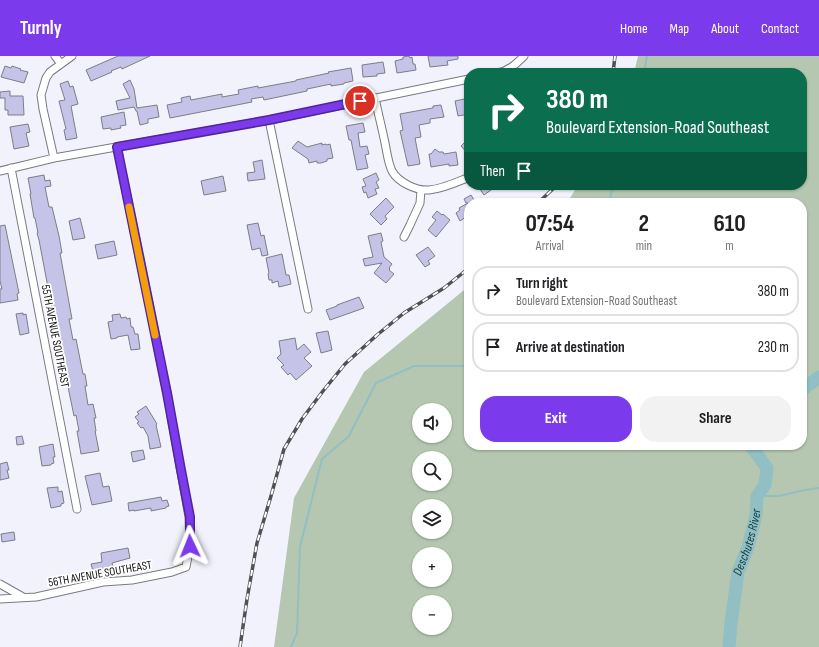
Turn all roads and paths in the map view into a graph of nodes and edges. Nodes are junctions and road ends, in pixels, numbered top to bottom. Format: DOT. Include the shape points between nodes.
graph roads {
  1 [pos="55,56"];
  2 [pos="72,56"];
  3 [pos="524,56"];
  4 [pos="61,64"];
  5 [pos="511,68"];
  6 [pos="464,80"];
  7 [pos="375,98"];
  8 [pos="269,120"];
  9 [pos="117,147"];
  10 [pos="54,158"];
  11 [pos="11,168"];
  12 [pos="0,171"];
  13 [pos="464,178"];
  14 [pos="421,190"];
  15 [pos="404,237"];
  16 [pos="308,309"];
  17 [pos="77,509"];
  18 [pos="0,584"];
  19 [pos="23,597"];
  20 [pos="0,599"];
  1 -- 4 [label="street"];
  2 -- 4 [label="street"];
  3 -- 5 [label="street"];
  4 -- 10 [label="street" via="46,78 41,95"];
  6 -- 7 [label="street"];
  7 -- 8 [label="street"];
  7 -- 14 [label="street" via="392,170 401,181"];
  8 -- 9 [label="street"];
  8 -- 16 [label="street"];
  9 -- 10 [label="street"];
  9 -- 19 [label="street, 56TH AVENUE SOUTHEAST" via="190,517 190,546 186,567 132,580 103,582 36,597"];
  10 -- 11 [label="street"];
  11 -- 12 [label="street"];
  11 -- 17 [label="street, 55TH AVENUE SOUTHEAST"];
  13 -- 14 [label="street" via="448,186"];
  14 -- 15 [label="street" via="420,204"];
  18 -- 19 [label="street"];
  19 -- 20 [label="street, 56TH AVENUE SOUTHEAST"];
}
